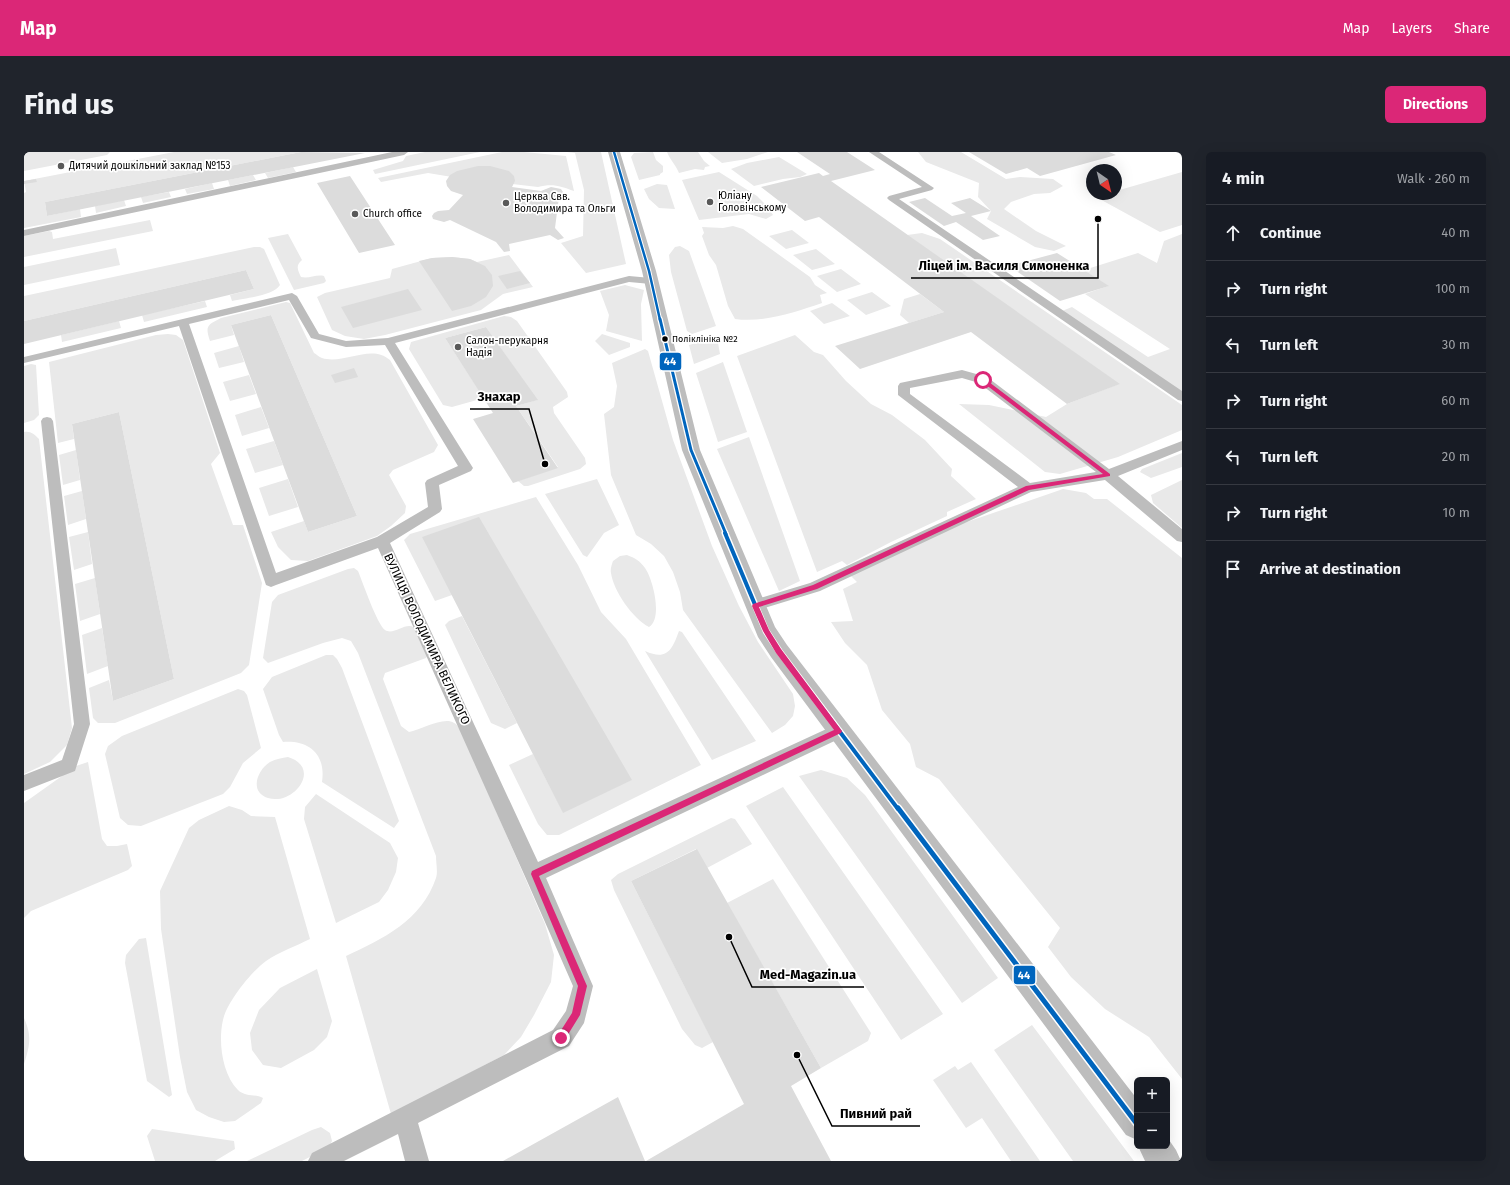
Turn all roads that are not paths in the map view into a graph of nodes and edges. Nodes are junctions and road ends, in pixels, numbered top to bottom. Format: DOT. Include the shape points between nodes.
graph roads {
  1 [pos="404,152"];
  2 [pos="614,152"];
  3 [pos="873,152"];
  4 [pos="24,233"];
  5 [pos="651,280"];
  6 [pos="183,322"];
  7 [pos="388,341"];
  8 [pos="24,360"];
  9 [pos="1182,397"];
  10 [pos="47,421"];
  11 [pos="1182,445"];
  12 [pos="1108,475"];
  13 [pos="1028,488"];
  14 [pos="1182,537"];
  15 [pos="382,541"];
  16 [pos="755,606"];
  17 [pos="839,731"];
  18 [pos="24,783"];
  19 [pos="534,874"];
  20 [pos="405,1118"];
  21 [pos="1134,1120"];
  22 [pos="1156,1149"];
  23 [pos="320,1161"];
  24 [pos="417,1161"];
  25 [pos="1165,1161"];
  1 -- 4 [label="lane"];
  2 -- 5 [label="street"];
  3 -- 9 [label="lane" via="929,188 892,198"];
  5 -- 7 [label="lane" via="629,279"];
  5 -- 16 [label="street" via="691,450"];
  6 -- 7 [label="lane" via="292,296 315,336 346,344"];
  6 -- 8 [label="lane"];
  6 -- 15 [label="lane, ВУЛИЦЯ ВОЛОДИМИРА ВЕЛИКОГО" via="271,581"];
  7 -- 15 [label="lane" via="466,468 432,483 435,509"];
  10 -- 18 [label="lane" via="82,724 69,765"];
  11 -- 12 [label="lane"];
  12 -- 13 [label="lane"];
  12 -- 13 [label="lane" via="983,380 962,374 904,386 904,395"];
  12 -- 14 [label="lane"];
  13 -- 16 [label="lane" via="815,587"];
  15 -- 19 [label="lane, ВУЛИЦЯ ВОЛОДИМИРА ВЕЛИКОГО"];
  16 -- 17 [label="street" via="766,631 779,651"];
  17 -- 19 [label="lane"];
  17 -- 21 [label="street"];
  19 -- 20 [label="lane, ВУЛИЦЯ ВОЛОДИМИРА ВЕЛИКОГО" via="583,986 576,1015 561,1038"];
  20 -- 23 [label="lane"];
  20 -- 24 [label="lane"];
  22 -- 25 [label="street"];
}
